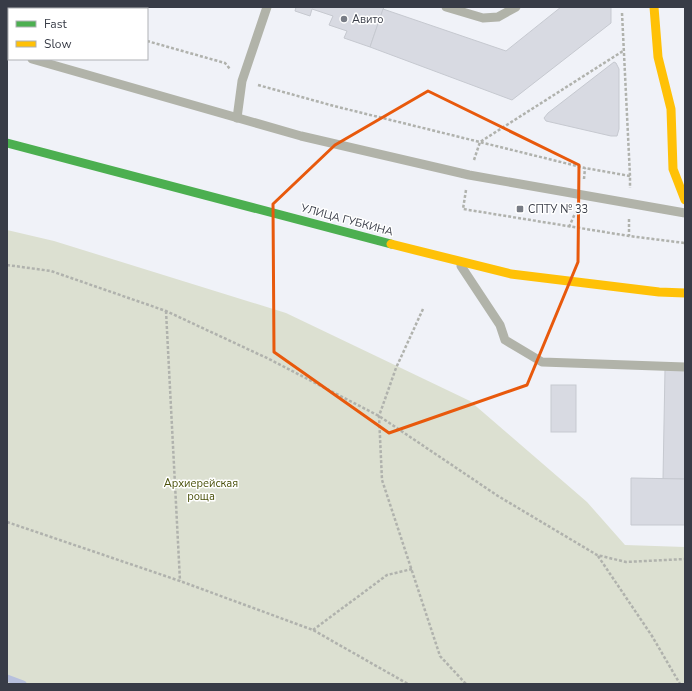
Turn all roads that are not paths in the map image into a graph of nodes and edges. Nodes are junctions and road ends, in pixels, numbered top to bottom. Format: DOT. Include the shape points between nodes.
graph roads {
  1 [pos="267,7"];
  2 [pos="446,7"];
  3 [pos="516,7"];
  4 [pos="654,7"];
  5 [pos="35,60"];
  6 [pos="237,118"];
  7 [pos="7,143"];
  8 [pos="685,200"];
  9 [pos="685,213"];
  10 [pos="458,262"];
  11 [pos="685,293"];
  12 [pos="685,367"];
  1 -- 6 [label="lane" via="242,81"];
  2 -- 3 [label="lane" via="483,18 498,17"];
  4 -- 8 [label="main road" via="658,57 671,109 673,169"];
  5 -- 6 [label="lane"];
  6 -- 9 [label="lane" via="301,136 469,175"];
  7 -- 10 [label="main road, УЛИЦА ГУБКИНА"];
  10 -- 11 [label="main road, УЛИЦА ГУБКИНА" via="511,274"];
  10 -- 12 [label="lane" via="500,325 505,340 542,362"];
}
